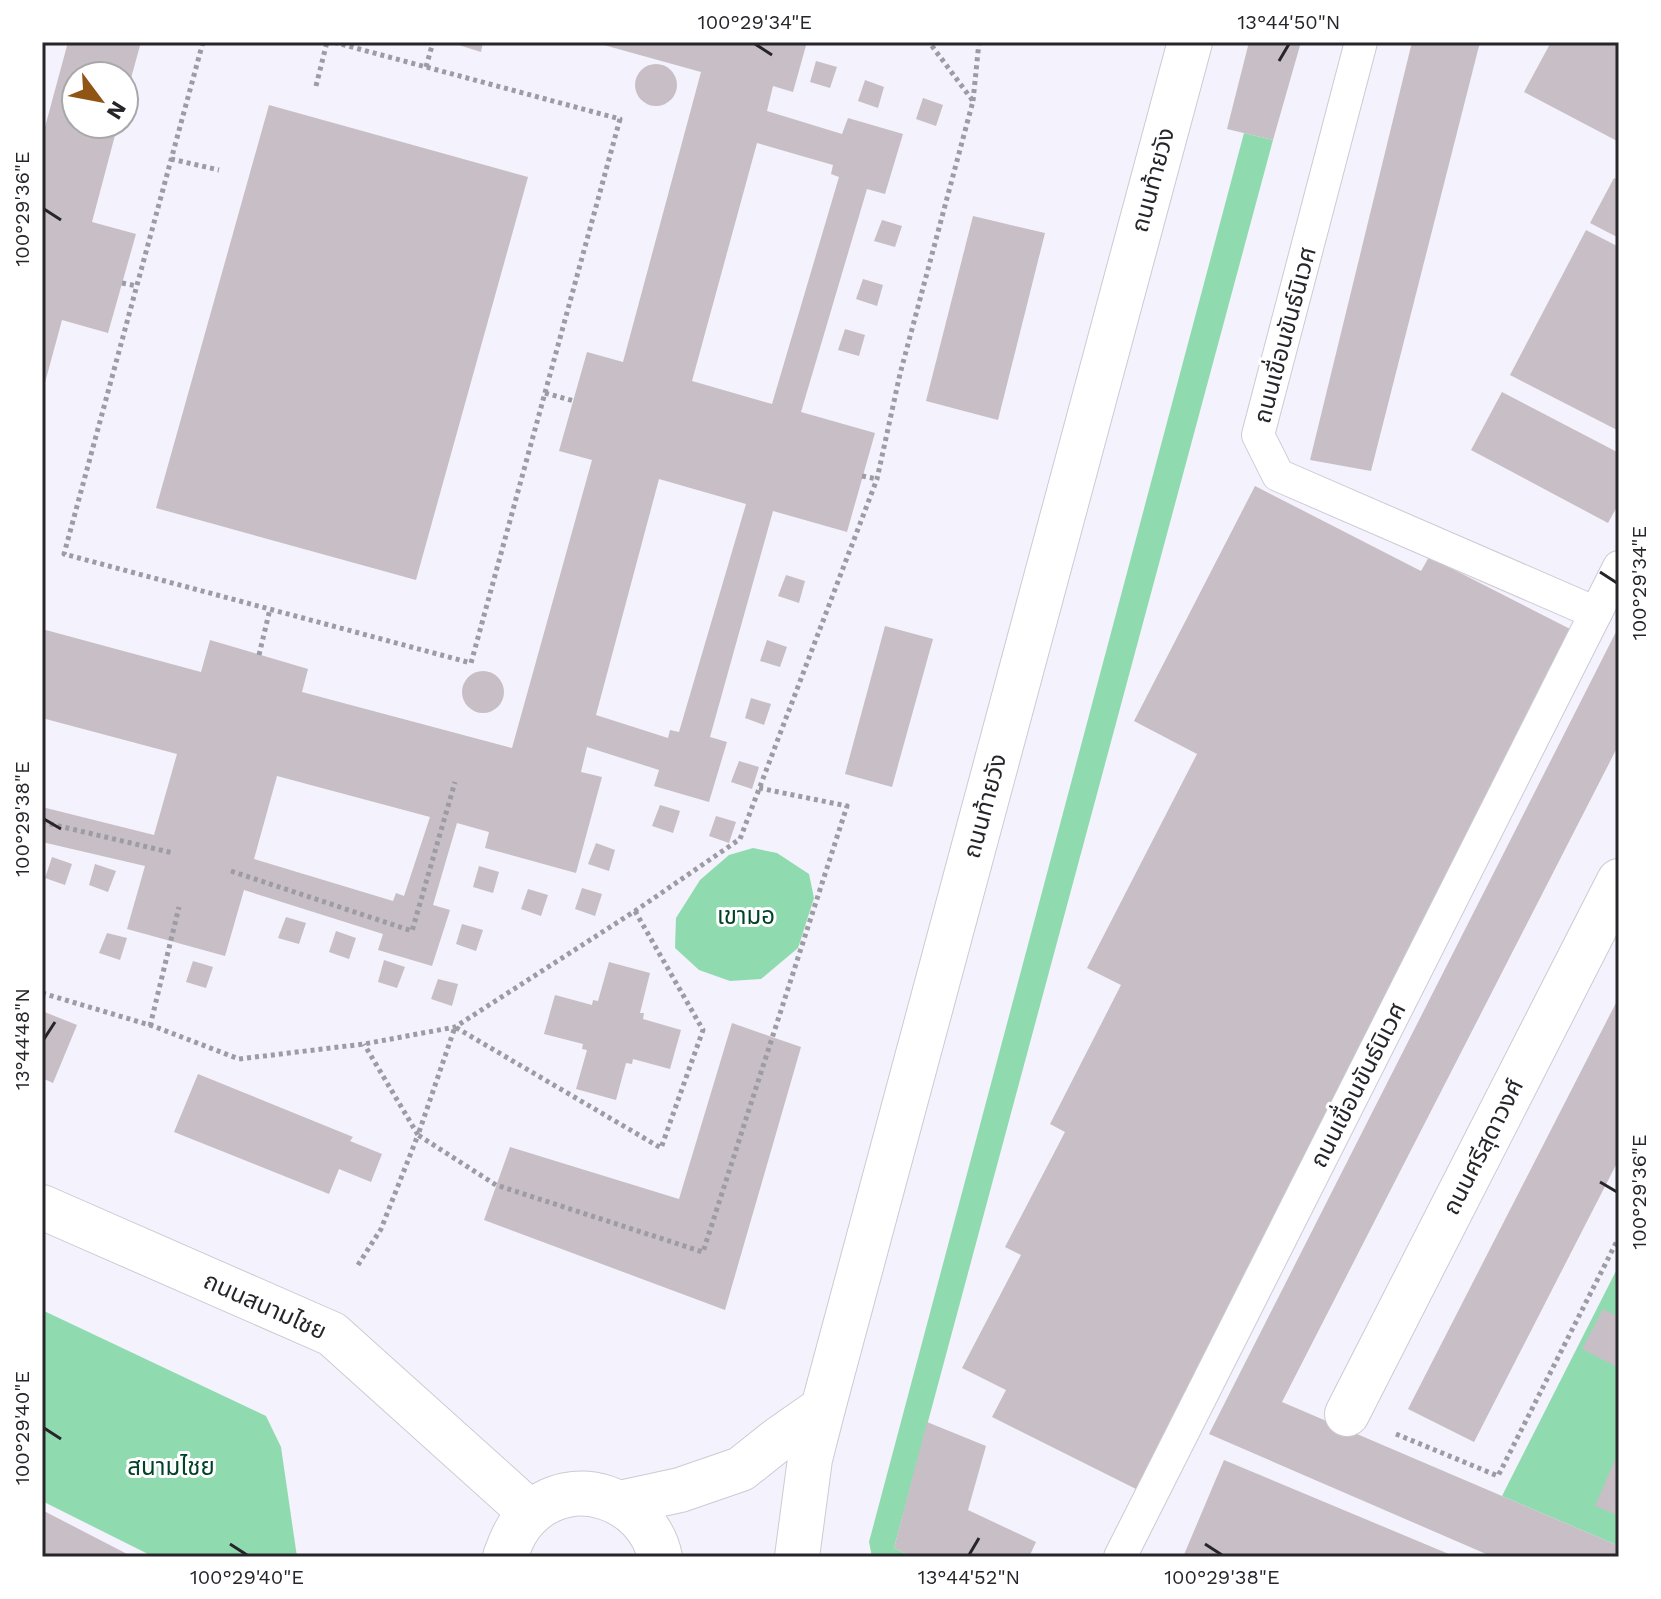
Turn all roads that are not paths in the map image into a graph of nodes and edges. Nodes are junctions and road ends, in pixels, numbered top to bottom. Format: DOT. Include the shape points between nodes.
graph roads {
  1 [pos="1190,42"];
  2 [pos="1361,42"];
  3 [pos="1619,567"];
  4 [pos="1596,613"];
  5 [pos="1619,881"];
  6 [pos="42,1207"];
  7 [pos="823,1408"];
  8 [pos="1347,1414"];
  9 [pos="620,1503"];
  10 [pos="531,1513"];
  11 [pos="505,1557"];
  12 [pos="660,1557"];
  13 [pos="797,1557"];
  14 [pos="1120,1557"];
  1 -- 7 [label="street, ถนนท้ายวัง"];
  2 -- 4 [label="lane, ถนนเขื่อนขันธ์นิเวศ" via="1258,435 1278,475"];
  3 -- 4 [label="lane, ถนนเขื่อนขันธ์นิเวศ"];
  4 -- 14 [label="lane, ถนนเขื่อนขันธ์นิเวศ"];
  5 -- 8 [label="street, ถนนศรีสุดาวงศ์"];
  6 -- 10 [label="street, ถนนสนามไชย" via="332,1334"];
  7 -- 9 [label="street" via="741,1469"];
  7 -- 13 [label="street, ถนนท้ายวัง" via="810,1459"];
  9 -- 10 [label="street" via="578,1494 552,1500"];
  9 -- 12 [label="street" via="646,1523"];
  10 -- 11 [label="street" via="514,1533"];
}
